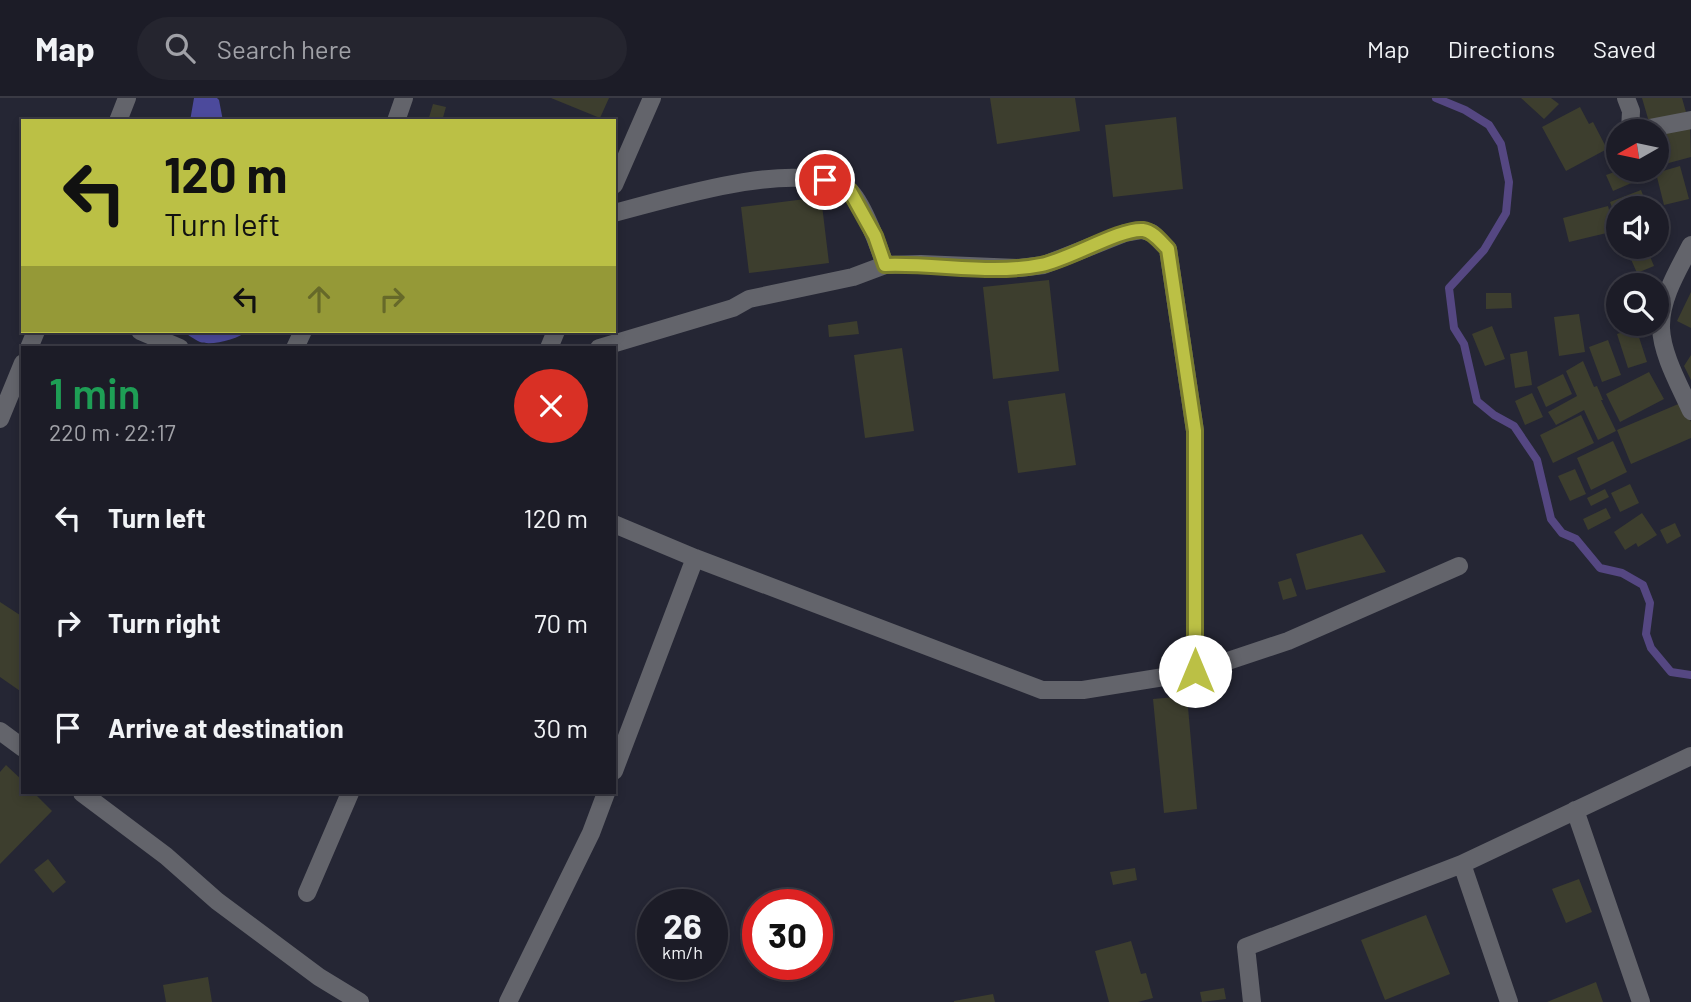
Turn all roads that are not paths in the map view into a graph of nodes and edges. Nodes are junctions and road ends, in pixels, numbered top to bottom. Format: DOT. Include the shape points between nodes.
graph roads {
  1 [pos="127,98"];
  2 [pos="404,98"];
  3 [pos="652,98"];
  4 [pos="1626,98"];
  5 [pos="119,119"];
  6 [pos="397,119"];
  7 [pos="1632,119"];
  8 [pos="1691,120"];
  9 [pos="1670,124"];
  10 [pos="616,180"];
  11 [pos="616,212"];
  12 [pos="1691,245"];
  13 [pos="885,265"];
  14 [pos="145,333"];
  15 [pos="175,346"];
  16 [pos="606,346"];
  17 [pos="21,368"];
  18 [pos="1691,411"];
  19 [pos="0,419"];
  20 [pos="616,525"];
  21 [pos="695,558"];
  22 [pos="1459,566"];
  23 [pos="1195,671"];
  24 [pos="0,731"];
  25 [pos="21,747"];
  26 [pos="1691,756"];
  27 [pos="616,766"];
  28 [pos="83,794"];
  29 [pos="350,794"];
  30 [pos="606,794"];
  31 [pos="1575,810"];
  32 [pos="1462,864"];
  33 [pos="307,893"];
  34 [pos="360,1002"];
  35 [pos="508,1002"];
  36 [pos="1252,1002"];
  37 [pos="1509,1002"];
  38 [pos="1641,1002"];
  1 -- 5 [label="street"];
  2 -- 6 [label="street"];
  3 -- 10 [label="street"];
  4 -- 7 [label="street"];
  8 -- 9 [label="street"];
  11 -- 13 [label="street" via="710,189 790,176 825,180 850,191"];
  12 -- 18 [label="street" via="1666,297 1661,327"];
  13 -- 16 [label="street" via="853,277 749,299 733,308"];
  13 -- 23 [label="street" via="1044,265 1143,230 1168,249 1195,431"];
  14 -- 15 [label="street"];
  17 -- 19 [label="street"];
  20 -- 21 [label="street"];
  21 -- 23 [label="street" via="1042,690 1083,690"];
  21 -- 27 [label="street"];
  22 -- 23 [label="street" via="1288,641"];
  24 -- 25 [label="street"];
  26 -- 31 [label="street"];
  28 -- 34 [label="street" via="217,901"];
  29 -- 33 [label="street"];
  30 -- 35 [label="street"];
  31 -- 32 [label="street"];
  31 -- 38 [label="street"];
  32 -- 36 [label="street" via="1246,947"];
  32 -- 37 [label="street"];
}
